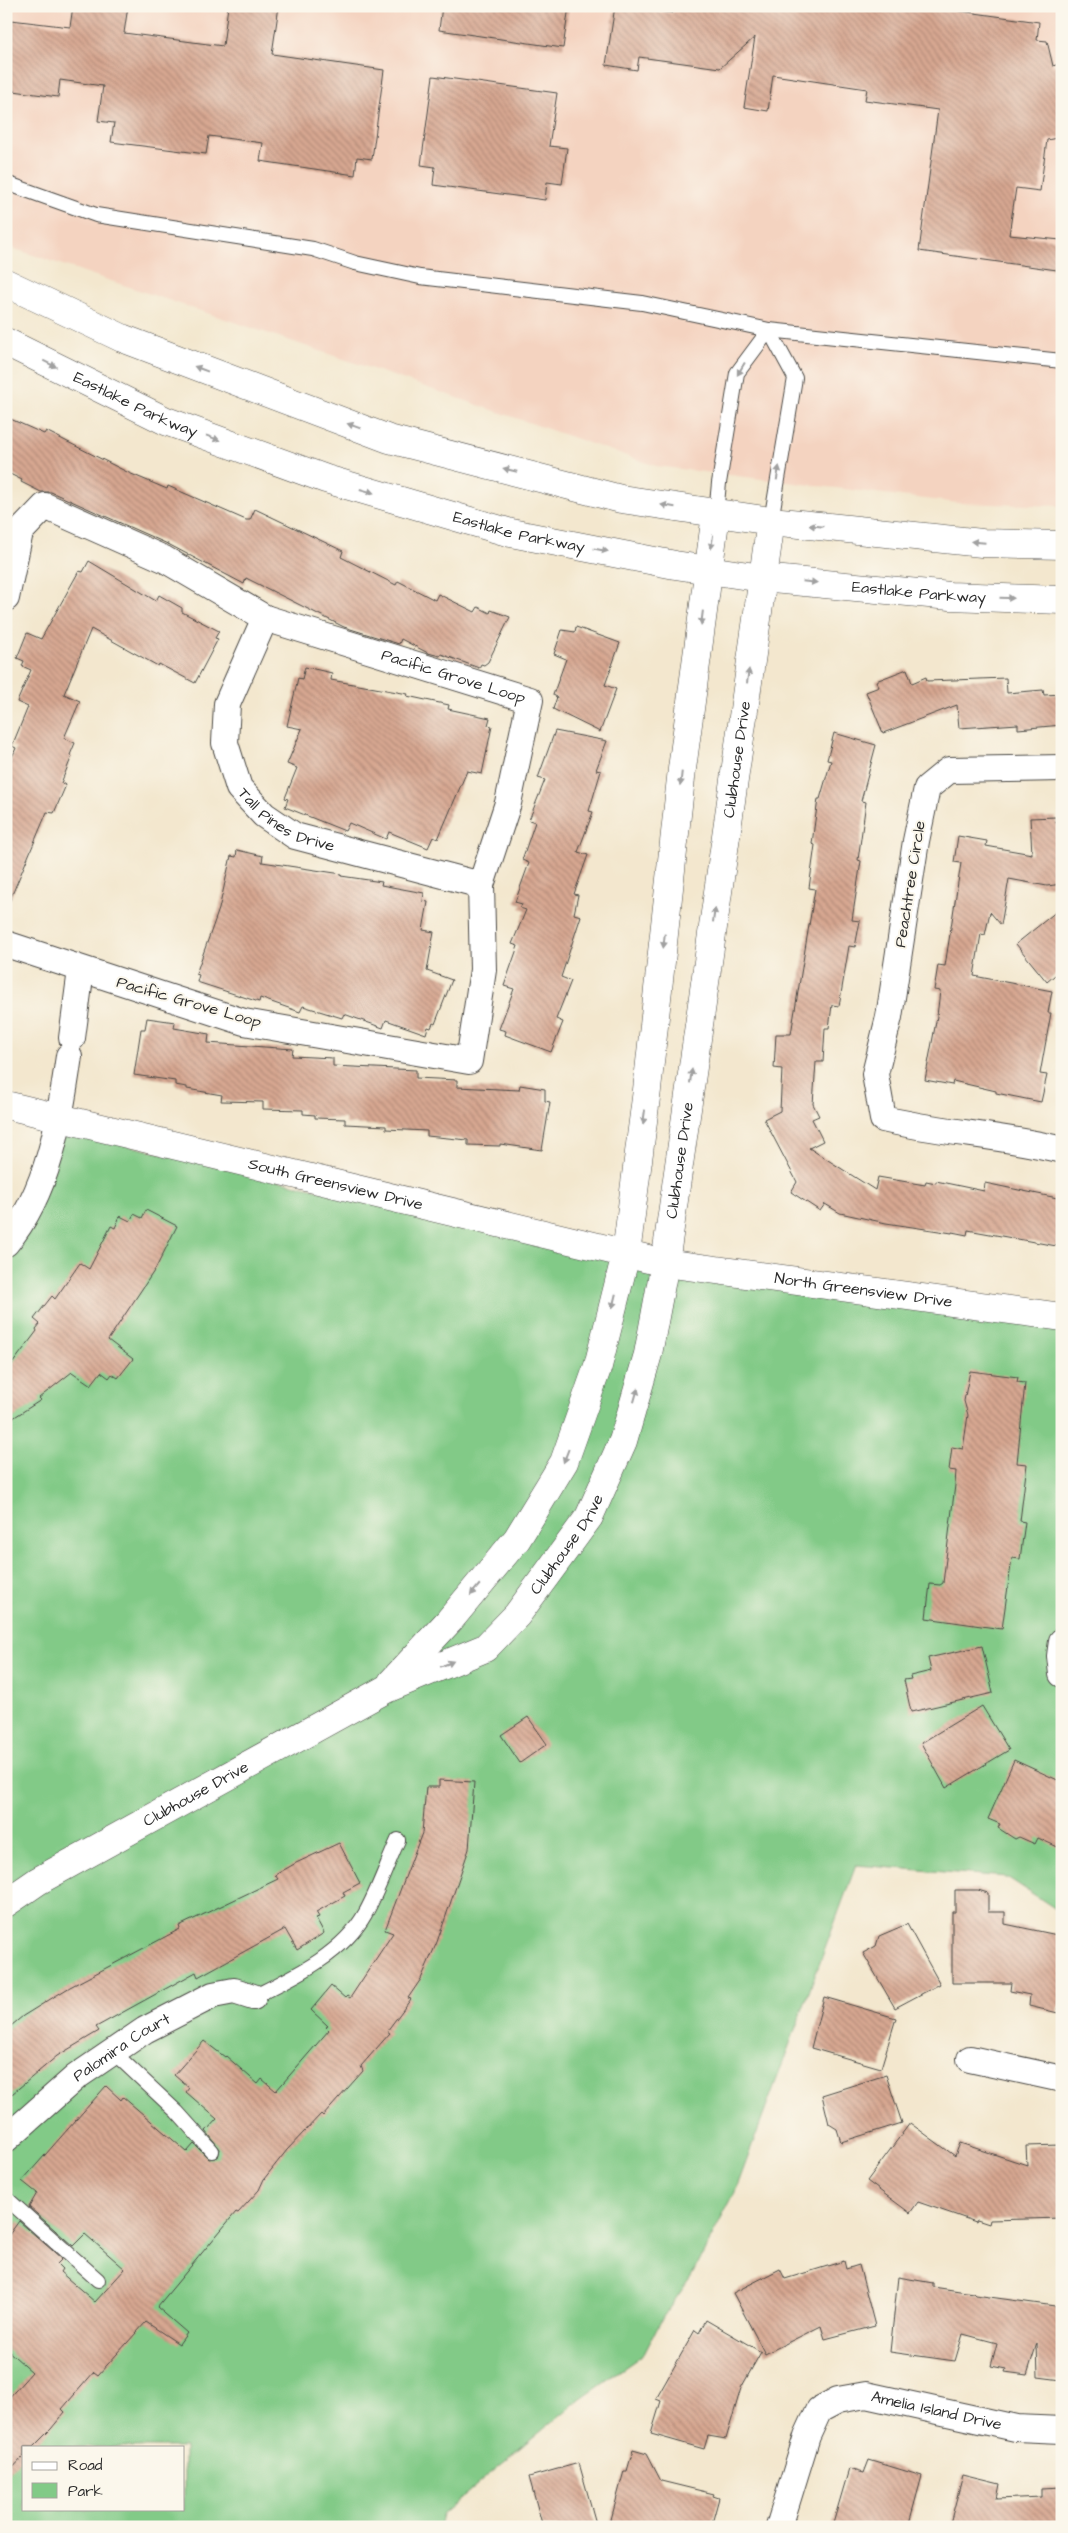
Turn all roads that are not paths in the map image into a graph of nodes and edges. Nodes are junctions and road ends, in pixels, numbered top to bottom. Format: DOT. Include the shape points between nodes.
graph roads {
  1 [pos="6,183"];
  2 [pos="6,283"];
  3 [pos="770,330"];
  4 [pos="6,342"];
  5 [pos="1062,361"];
  6 [pos="716,514"];
  7 [pos="771,521"];
  8 [pos="1062,545"];
  9 [pos="708,570"];
  10 [pos="762,578"];
  11 [pos="6,598"];
  12 [pos="1062,600"];
  13 [pos="265,618"];
  14 [pos="1062,768"];
  15 [pos="481,885"];
  16 [pos="6,944"];
  17 [pos="81,970"];
  18 [pos="6,1104"];
  19 [pos="60,1118"];
  20 [pos="1062,1150"];
  21 [pos="6,1243"];
  22 [pos="626,1254"];
  23 [pos="665,1263"];
  24 [pos="1062,1317"];
  25 [pos="1062,1641"];
  26 [pos="1062,1674"];
  27 [pos="386,1689"];
  28 [pos="398,1840"];
  29 [pos="6,1903"];
  30 [pos="253,1997"];
  31 [pos="112,2051"];
  32 [pos="970,2059"];
  33 [pos="1062,2079"];
  34 [pos="6,2139"];
  35 [pos="212,2151"];
  36 [pos="6,2198"];
  37 [pos="98,2280"];
  38 [pos="1062,2430"];
  39 [pos="779,2527"];
  1 -- 3 [label="lane" via="96,215 313,249 355,263 420,277 642,303"];
  6 -- 2 [label="street, one-way" via="620,499 389,439 122,338"];
  3 -- 5 [label="lane"];
  3 -- 6 [label="lane, one-way" via="737,373"];
  7 -- 3 [label="lane, one-way" via="795,378"];
  4 -- 9 [label="street, Eastlake Parkway, one-way" via="166,421 326,479 511,532"];
  6 -- 7 [label="street"];
  6 -- 9 [label="street, Clubhouse Drive, one-way"];
  8 -- 7 [label="street, one-way" via="982,543"];
  7 -- 10 [label="street, Clubhouse Drive"];
  9 -- 10 [label="street, Eastlake Parkway"];
  9 -- 22 [label="street, Clubhouse Drive, one-way"];
  10 -- 12 [label="street, Eastlake Parkway, one-way" via="950,596"];
  23 -- 10 [label="street, Clubhouse Drive, one-way"];
  11 -- 13 [label="street, Pacific Grove Loop" via="20,532 45,506 164,559"];
  13 -- 15 [label="street, Tall Pines Drive" via="227,704 225,743 239,788 264,815 295,836"];
  13 -- 15 [label="street, Pacific Grove Loop" via="530,700 508,803"];
  14 -- 20 [label="street, Peachtree Circle" via="949,770 928,788 916,841 889,1017 875,1074 883,1119 919,1128 975,1133"];
  15 -- 17 [label="street, Pacific Grove Loop" via="483,970 468,1061 244,1022"];
  16 -- 17 [label="street, Pacific Grove Loop"];
  17 -- 19 [label="street"];
  18 -- 19 [label="street, South Greensview Drive"];
  19 -- 21 [label="street" via="39,1187 26,1214"];
  19 -- 22 [label="street, South Greensview Drive"];
  22 -- 23 [label="street, South Greensview Drive"];
  22 -- 27 [label="street, Clubhouse Drive, one-way" via="598,1366 564,1462 517,1540"];
  23 -- 24 [label="street, North Greensview Drive"];
  27 -- 23 [label="street, Clubhouse Drive, one-way" via="485,1648 516,1615 590,1518 625,1433 648,1354"];
  25 -- 26 [label="street"];
  27 -- 29 [label="street, Clubhouse Drive" via="38,1881"];
  28 -- 30 [label="lane" via="365,1915 341,1944 303,1972"];
  30 -- 31 [label="street, Palomira Court" via="234,1991 213,1995"];
  31 -- 34 [label="street, Palomira Court"];
  31 -- 35 [label="lane" via="177,2112"];
  32 -- 33 [label="street"];
  36 -- 37 [label="lane"];
  38 -- 39 [label="street, Amelia Island Drive" via="1016,2428 866,2394 838,2400 819,2410 807,2436"];
}
